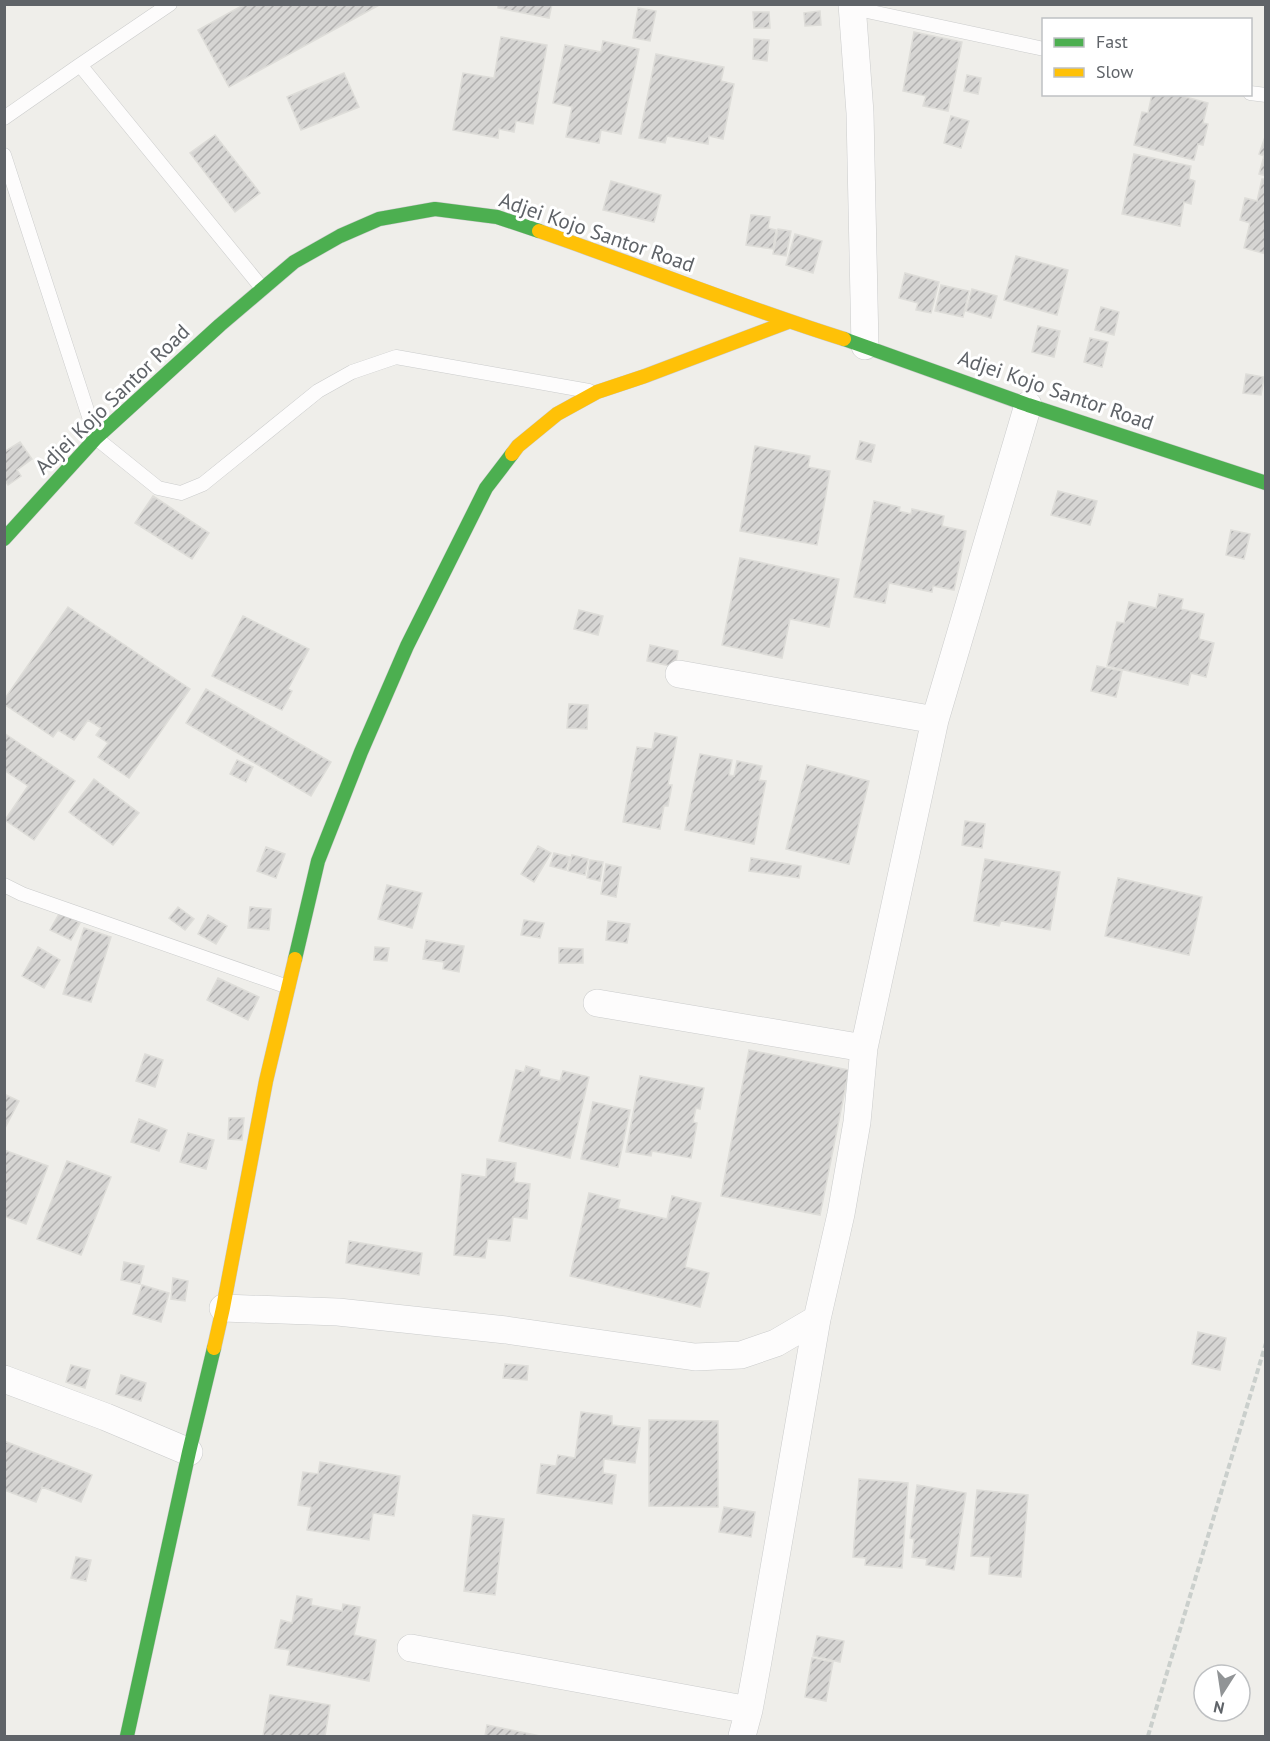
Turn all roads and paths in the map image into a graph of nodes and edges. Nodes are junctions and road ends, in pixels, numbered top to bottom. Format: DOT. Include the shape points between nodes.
graph roads {
  1 [pos="170,4"];
  2 [pos="853,6"];
  3 [pos="1042,49"];
  4 [pos="80,65"];
  5 [pos="4,118"];
  6 [pos="4,154"];
  7 [pos="262,288"];
  8 [pos="788,322"];
  9 [pos="865,345"];
  10 [pos="597,392"];
  11 [pos="1028,405"];
  12 [pos="96,438"];
  13 [pos="1266,483"];
  14 [pos="4,538"];
  15 [pos="680,674"];
  16 [pos="935,720"];
  17 [pos="4,885"];
  18 [pos="288,987"];
  19 [pos="597,1003"];
  20 [pos="864,1048"];
  21 [pos="223,1308"];
  22 [pos="817,1319"];
  23 [pos="1266,1343"];
  24 [pos="4,1379"];
  25 [pos="189,1452"];
  26 [pos="411,1648"];
  27 [pos="749,1710"];
  28 [pos="127,1737"];
  29 [pos="742,1737"];
  30 [pos="1148,1737"];
  1 -- 4 [label="lane"];
  2 -- 3 [label="lane"];
  2 -- 9 [label="street" via="860,113"];
  4 -- 5 [label="lane"];
  4 -- 7 [label="lane"];
  6 -- 12 [label="lane"];
  7 -- 8 [label="street, Adjei Kojo Santor Road" via="294,262 340,236 380,219 435,209 497,216"];
  7 -- 12 [label="street, Adjei Kojo Santor Road"];
  8 -- 9 [label="street, Adjei Kojo Santor Road"];
  8 -- 10 [label="street"];
  9 -- 11 [label="street, Adjei Kojo Santor Road"];
  10 -- 12 [label="lane" via="396,357 352,372 318,391 203,484 181,494 158,488"];
  10 -- 18 [label="street" via="557,414 518,446 486,488 407,646 361,752 318,861"];
  11 -- 13 [label="street, Adjei Kojo Santor Road"];
  11 -- 16 [label="street"];
  12 -- 14 [label="street, Adjei Kojo Santor Road"];
  15 -- 16 [label="street"];
  16 -- 20 [label="street"];
  17 -- 18 [label="lane"];
  18 -- 21 [label="street" via="263,1093"];
  19 -- 20 [label="street"];
  20 -- 22 [label="street" via="855,1134"];
  21 -- 22 [label="street" via="338,1312 506,1330 695,1358 741,1355 776,1343"];
  21 -- 25 [label="street"];
  22 -- 27 [label="street"];
  23 -- 30 [label="path"];
  24 -- 25 [label="street"];
  25 -- 28 [label="street"];
  26 -- 27 [label="street"];
  27 -- 29 [label="street"];
}
